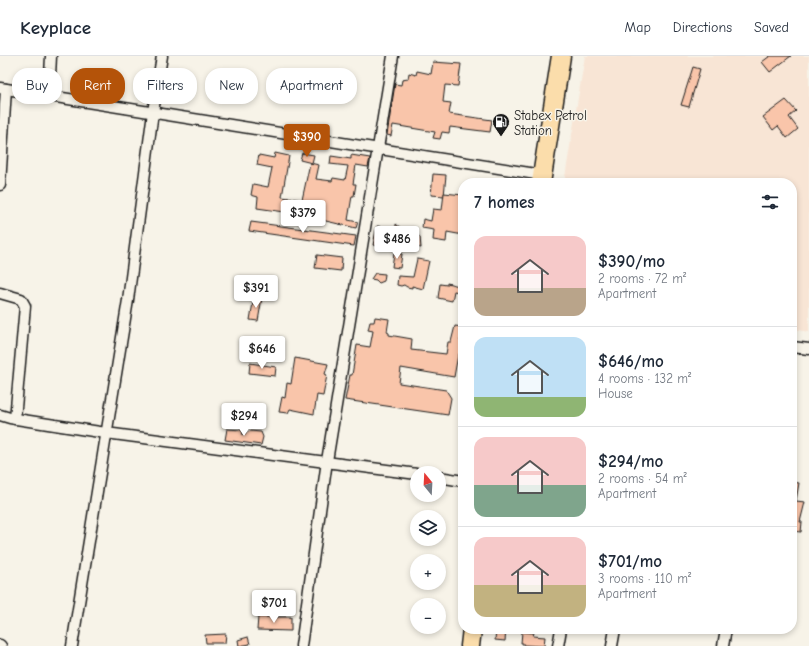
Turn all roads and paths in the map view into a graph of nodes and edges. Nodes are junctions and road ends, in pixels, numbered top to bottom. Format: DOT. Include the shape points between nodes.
graph roads {
  1 [pos="52,56"];
  2 [pos="162,56"];
  3 [pos="393,56"];
  4 [pos="561,56"];
  5 [pos="51,68"];
  6 [pos="3,88"];
  7 [pos="62,98"];
  8 [pos="153,112"];
  9 [pos="378,149"];
  10 [pos="536,178"];
  11 [pos="541,178"];
  12 [pos="0,186"];
  13 [pos="0,293"];
  14 [pos="797,348"];
  15 [pos="809,349"];
  16 [pos="0,415"];
  17 [pos="16,419"];
  18 [pos="106,433"];
  19 [pos="327,462"];
  20 [pos="410,473"];
  21 [pos="446,478"];
  22 [pos="458,480"];
  23 [pos="471,634"];
  24 [pos="560,634"];
  25 [pos="614,634"];
  26 [pos="725,634"];
  27 [pos="72,646"];
  28 [pos="300,646"];
  29 [pos="470,646"];
  30 [pos="558,646"];
  31 [pos="612,646"];
  32 [pos="724,646"];
  1 -- 5 [label="street"];
  2 -- 8 [label="street"];
  3 -- 9 [label="street"];
  4 -- 11 [label="highway"];
  6 -- 12 [label="street"];
  7 -- 8 [label="street"];
  8 -- 9 [label="street"];
  8 -- 18 [label="street" via="128,300"];
  9 -- 10 [label="street"];
  9 -- 19 [label="street"];
  13 -- 17 [label="street" via="21,298 25,306"];
  14 -- 15 [label="street"];
  16 -- 17 [label="street"];
  17 -- 18 [label="street"];
  18 -- 19 [label="street"];
  18 -- 27 [label="street"];
  19 -- 20 [label="street"];
  19 -- 28 [label="street"];
  21 -- 22 [label="street"];
  23 -- 29 [label="highway"];
  24 -- 30 [label="street"];
  25 -- 31 [label="street"];
  26 -- 32 [label="street"];
}
